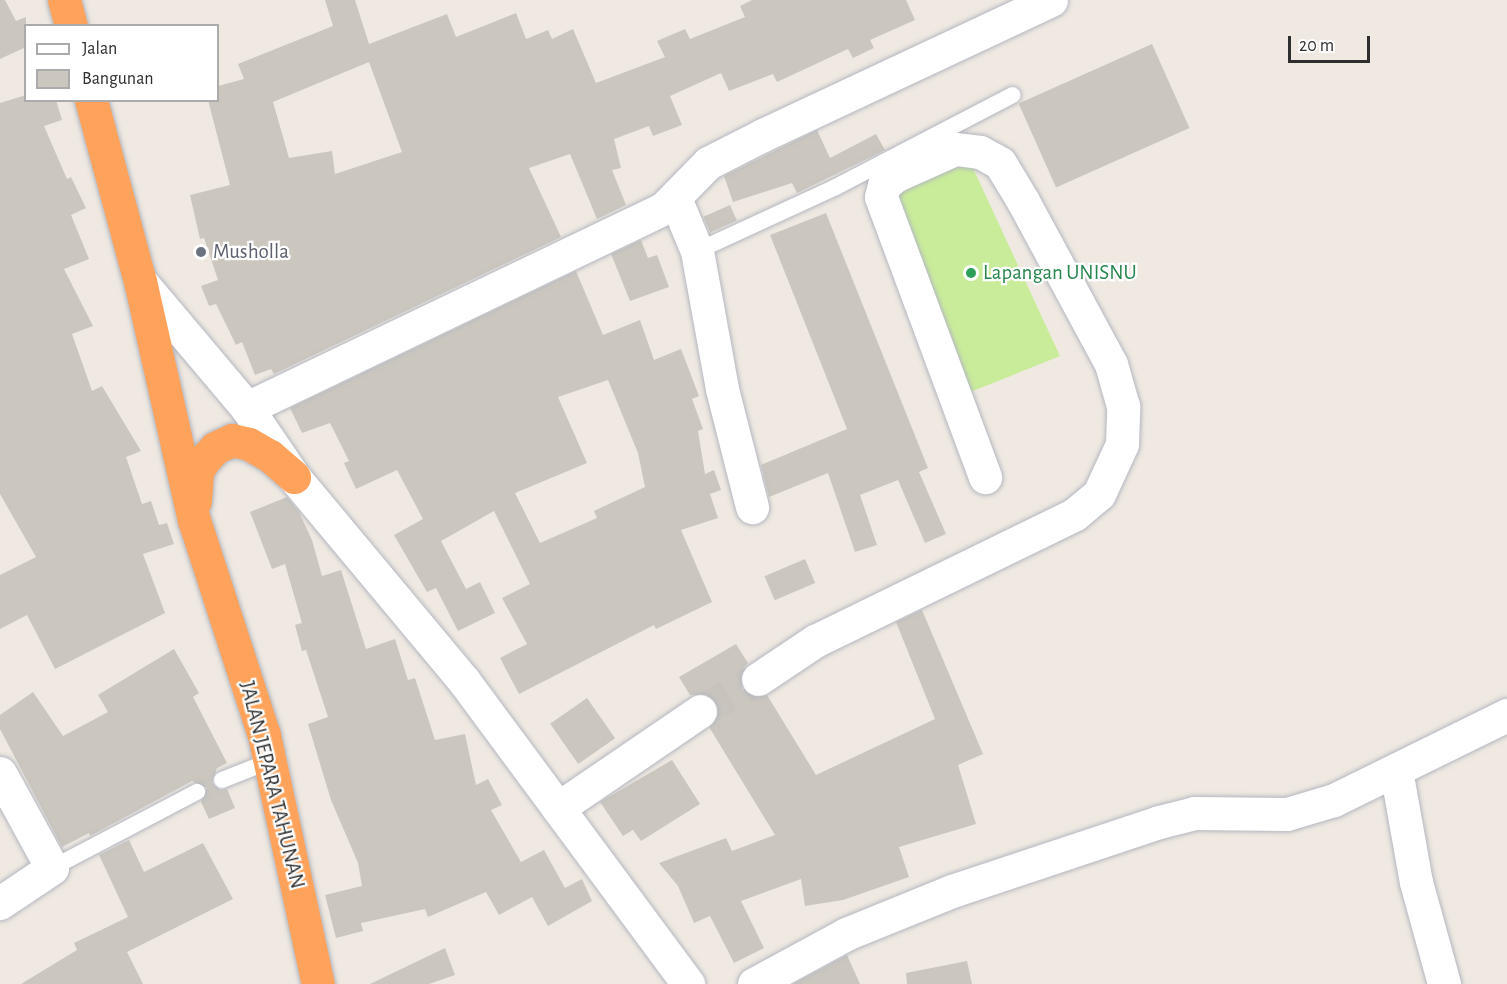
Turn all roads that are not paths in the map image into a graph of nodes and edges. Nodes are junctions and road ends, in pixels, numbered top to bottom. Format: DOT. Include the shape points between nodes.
graph roads {
  1 [pos="64,0"];
  2 [pos="1051,0"];
  3 [pos="70,24"];
  4 [pos="1012,95"];
  5 [pos="92,102"];
  6 [pos="675,198"];
  7 [pos="697,251"];
  8 [pos="140,281"];
  9 [pos="248,408"];
  10 [pos="294,477"];
  11 [pos="984,477"];
  12 [pos="752,507"];
  13 [pos="195,520"];
  14 [pos="758,679"];
  15 [pos="700,711"];
  16 [pos="1507,715"];
  17 [pos="270,761"];
  18 [pos="1396,770"];
  19 [pos="0,773"];
  20 [pos="222,780"];
  21 [pos="197,792"];
  22 [pos="558,808"];
  23 [pos="52,868"];
  24 [pos="0,903"];
  25 [pos="318,984"];
  26 [pos="688,984"];
  27 [pos="754,984"];
  28 [pos="1444,984"];
  1 -- 3 [label="highway"];
  2 -- 6 [label="street" via="708,164"];
  4 -- 7 [label="lane" via="836,187"];
  5 -- 8 [label="highway, JALAN JEPARA TAHUNAN"];
  6 -- 7 [label="street"];
  6 -- 9 [label="street" via="655,212"];
  7 -- 12 [label="street" via="722,389"];
  8 -- 9 [label="street"];
  8 -- 13 [label="highway, JALAN JEPARA TAHUNAN"];
  9 -- 10 [label="street"];
  10 -- 13 [label="highway" via="270,456 232,440 215,448 197,471"];
  10 -- 22 [label="street" via="464,681"];
  11 -- 14 [label="street" via="881,197 884,185 895,176 955,149 980,152 1000,163 1023,201 1111,364 1124,406 1122,444 1099,494 1075,514 815,641"];
  13 -- 17 [label="highway, JALAN JEPARA TAHUNAN"];
  15 -- 22 [label="street"];
  16 -- 18 [label="street"];
  17 -- 20 [label="lane"];
  17 -- 25 [label="highway, JALAN JEPARA TAHUNAN"];
  18 -- 27 [label="street" via="1334,800 1287,814 1194,813 1148,825 941,896 846,934"];
  18 -- 28 [label="street" via="1416,882"];
  19 -- 23 [label="street"];
  21 -- 23 [label="lane"];
  22 -- 26 [label="street"];
  23 -- 24 [label="street"];
}
